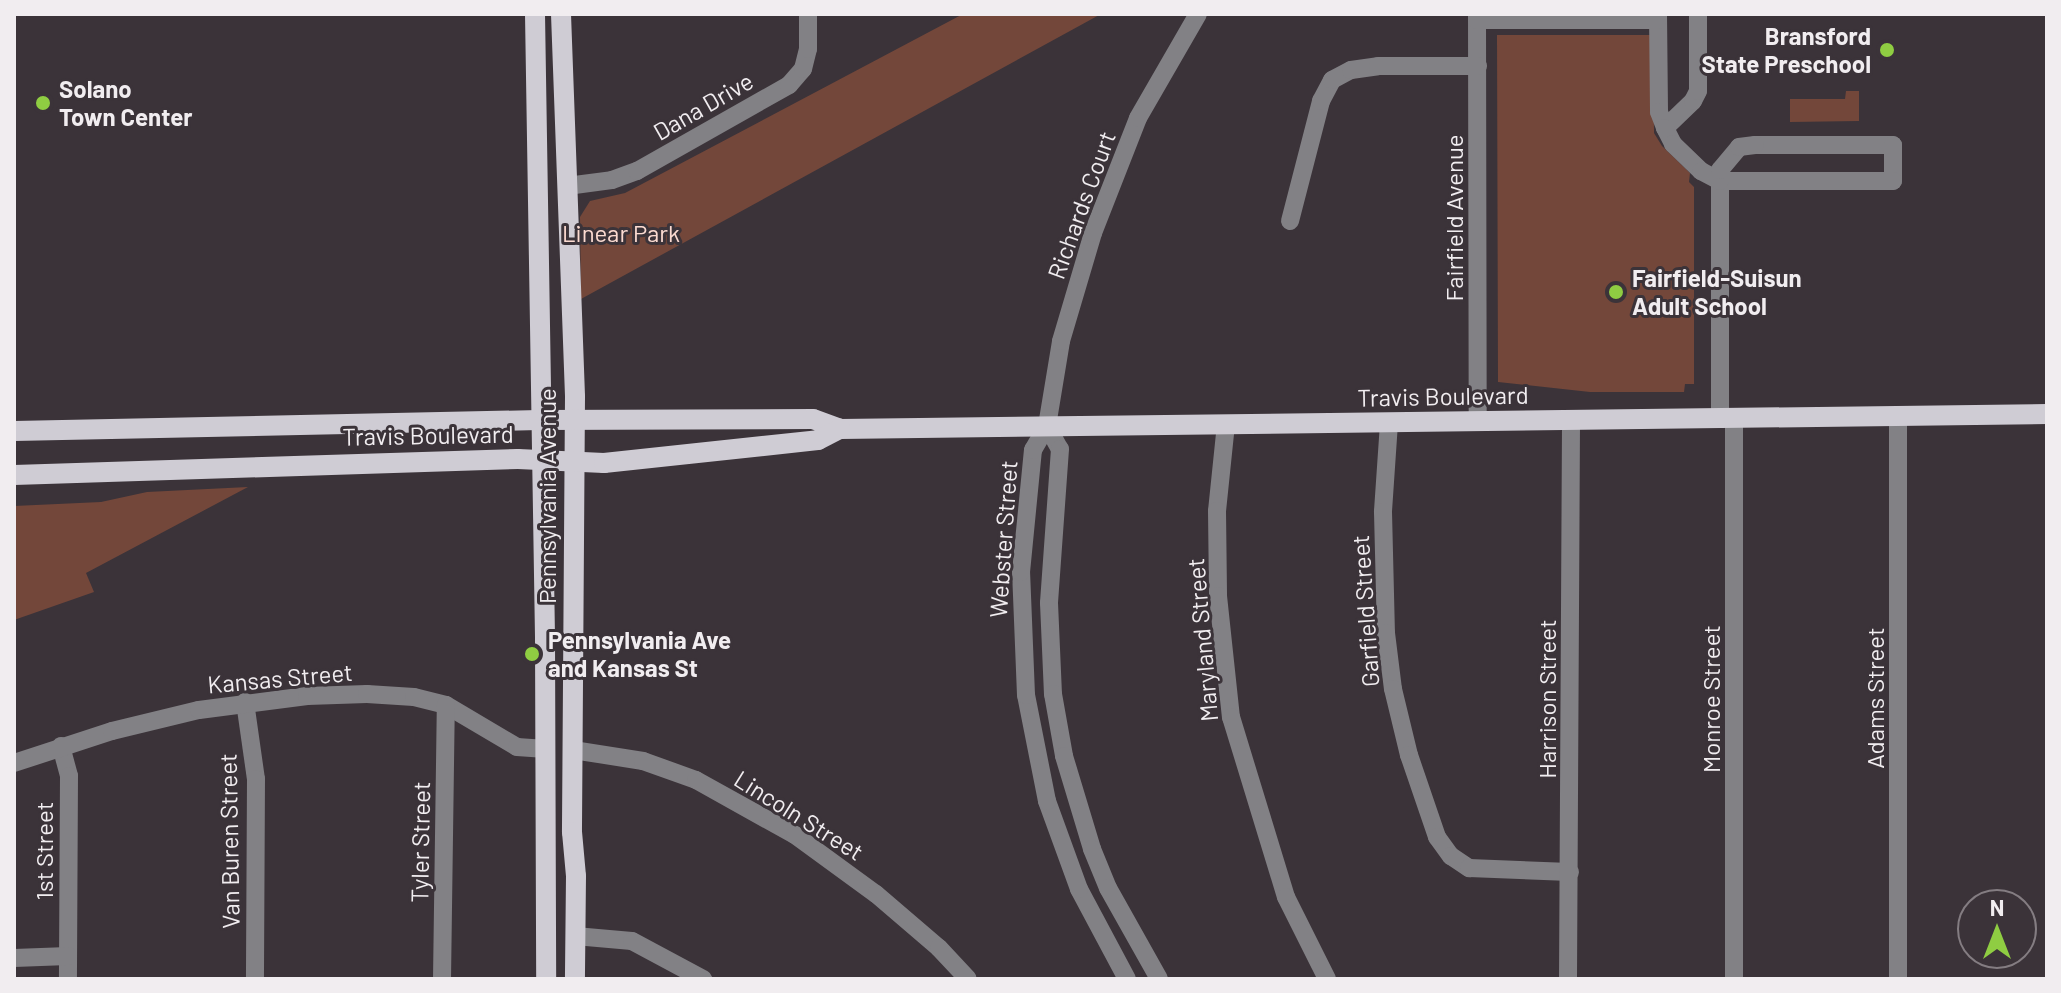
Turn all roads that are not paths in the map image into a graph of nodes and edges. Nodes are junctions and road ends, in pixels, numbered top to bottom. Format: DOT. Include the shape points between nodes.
graph roads {
  1 [pos="535,14"];
  2 [pos="561,14"];
  3 [pos="808,14"];
  4 [pos="1198,14"];
  5 [pos="1698,14"];
  6 [pos="1477,17"];
  7 [pos="1658,17"];
  8 [pos="1478,66"];
  9 [pos="1665,128"];
  10 [pos="1720,181"];
  11 [pos="567,186"];
  12 [pos="1290,221"];
  13 [pos="2047,414"];
  14 [pos="1898,416"];
  15 [pos="1727,419"];
  16 [pos="539,420"];
  17 [pos="574,420"];
  18 [pos="1571,420"];
  19 [pos="1478,421"];
  20 [pos="1389,423"];
  21 [pos="1226,424"];
  22 [pos="1047,426"];
  23 [pos="840,429"];
  24 [pos="14,431"];
  25 [pos="540,460"];
  26 [pos="574,461"];
  27 [pos="14,475"];
  28 [pos="245,702"];
  29 [pos="446,705"];
  30 [pos="61,746"];
  31 [pos="546,749"];
  32 [pos="573,750"];
  33 [pos="14,763"];
  34 [pos="1570,872"];
  35 [pos="575,936"];
  36 [pos="68,956"];
  37 [pos="14,958"];
  38 [pos="68,979"];
  39 [pos="255,979"];
  40 [pos="442,979"];
  41 [pos="546,979"];
  42 [pos="575,979"];
  43 [pos="703,979"];
  44 [pos="968,979"];
  45 [pos="1127,979"];
  46 [pos="1159,979"];
  47 [pos="1327,979"];
  48 [pos="1568,979"];
  49 [pos="1734,979"];
  50 [pos="1898,979"];
  1 -- 16 [label="main road, Pennsylvania Avenue"];
  2 -- 11 [label="main road, Pennsylvania Avenue"];
  3 -- 11 [label="street, Dana Drive" via="803,69 789,85 637,171"];
  4 -- 22 [label="street, Richards Court" via="1138,118 1093,233 1061,341"];
  5 -- 9 [label="street" via="1698,91"];
  6 -- 7 [label="street"];
  6 -- 8 [label="street, Fairfield Avenue"];
  7 -- 9 [label="street" via="1659,112"];
  8 -- 12 [label="street" via="1378,66 1351,70 1332,80 1321,101"];
  8 -- 19 [label="street, Fairfield Avenue"];
  9 -- 10 [label="street" via="1673,144 1701,171"];
  10 -- 10 [label="street" via="1893,181 1893,145 1739,147 1720,170"];
  10 -- 15 [label="street, Monroe Street"];
  11 -- 17 [label="main road, Pennsylvania Avenue"];
  13 -- 14 [label="main road, Travis Boulevard"];
  14 -- 15 [label="main road, Travis Boulevard"];
  14 -- 50 [label="street, Adams Street"];
  15 -- 18 [label="main road, Travis Boulevard"];
  15 -- 49 [label="street, Monroe Street"];
  16 -- 17 [label="main road, Travis Boulevard"];
  16 -- 24 [label="main road, Travis Boulevard"];
  16 -- 25 [label="main road, Pennsylvania Avenue"];
  17 -- 23 [label="main road, Travis Boulevard" via="813,419"];
  17 -- 26 [label="main road, Pennsylvania Avenue"];
  18 -- 19 [label="main road, Travis Boulevard"];
  18 -- 34 [label="street, Harrison Street"];
  19 -- 20 [label="main road, Travis Boulevard"];
  20 -- 21 [label="main road, Travis Boulevard"];
  20 -- 34 [label="street, Garfield Street" via="1383,512 1386,633 1409,755 1437,837 1469,868"];
  21 -- 22 [label="main road, Travis Boulevard"];
  21 -- 47 [label="street, Maryland Street" via="1217,511 1218,596 1231,717 1286,897"];
  22 -- 23 [label="main road, Travis Boulevard"];
  22 -- 45 [label="street, Webster Street" via="1033,450 1021,572 1026,695 1036,760 1057,833 1079,889"];
  22 -- 46 [label="street, Webster Street" via="1060,449 1049,603 1053,694 1064,756 1108,888"];
  23 -- 26 [label="main road, Travis Boulevard" via="818,440 604,463"];
  25 -- 26 [label="main road, Travis Boulevard"];
  25 -- 27 [label="main road, Travis Boulevard"];
  25 -- 31 [label="main road, Pennsylvania Avenue"];
  26 -- 32 [label="main road, Pennsylvania Avenue"];
  28 -- 29 [label="street, Kansas Street" via="367,694"];
  28 -- 30 [label="street, Kansas Street"];
  28 -- 39 [label="street, Van Buren Street" via="256,779"];
  29 -- 31 [label="street, Kansas Street" via="517,747"];
  29 -- 40 [label="street, Tyler Street"];
  30 -- 33 [label="street, Kansas Street"];
  30 -- 36 [label="street, 1st Street" via="69,776"];
  31 -- 41 [label="main road, Pennsylvania Avenue"];
  32 -- 35 [label="main road, Pennsylvania Avenue"];
  32 -- 44 [label="street, Lincoln Street" via="643,761 696,780 795,835 876,894"];
  34 -- 48 [label="street, Harrison Street"];
  35 -- 42 [label="main road, Pennsylvania Avenue"];
  35 -- 43 [label="street" via="632,941"];
  36 -- 37 [label="street"];
  36 -- 38 [label="street, 1st Street"];
}
